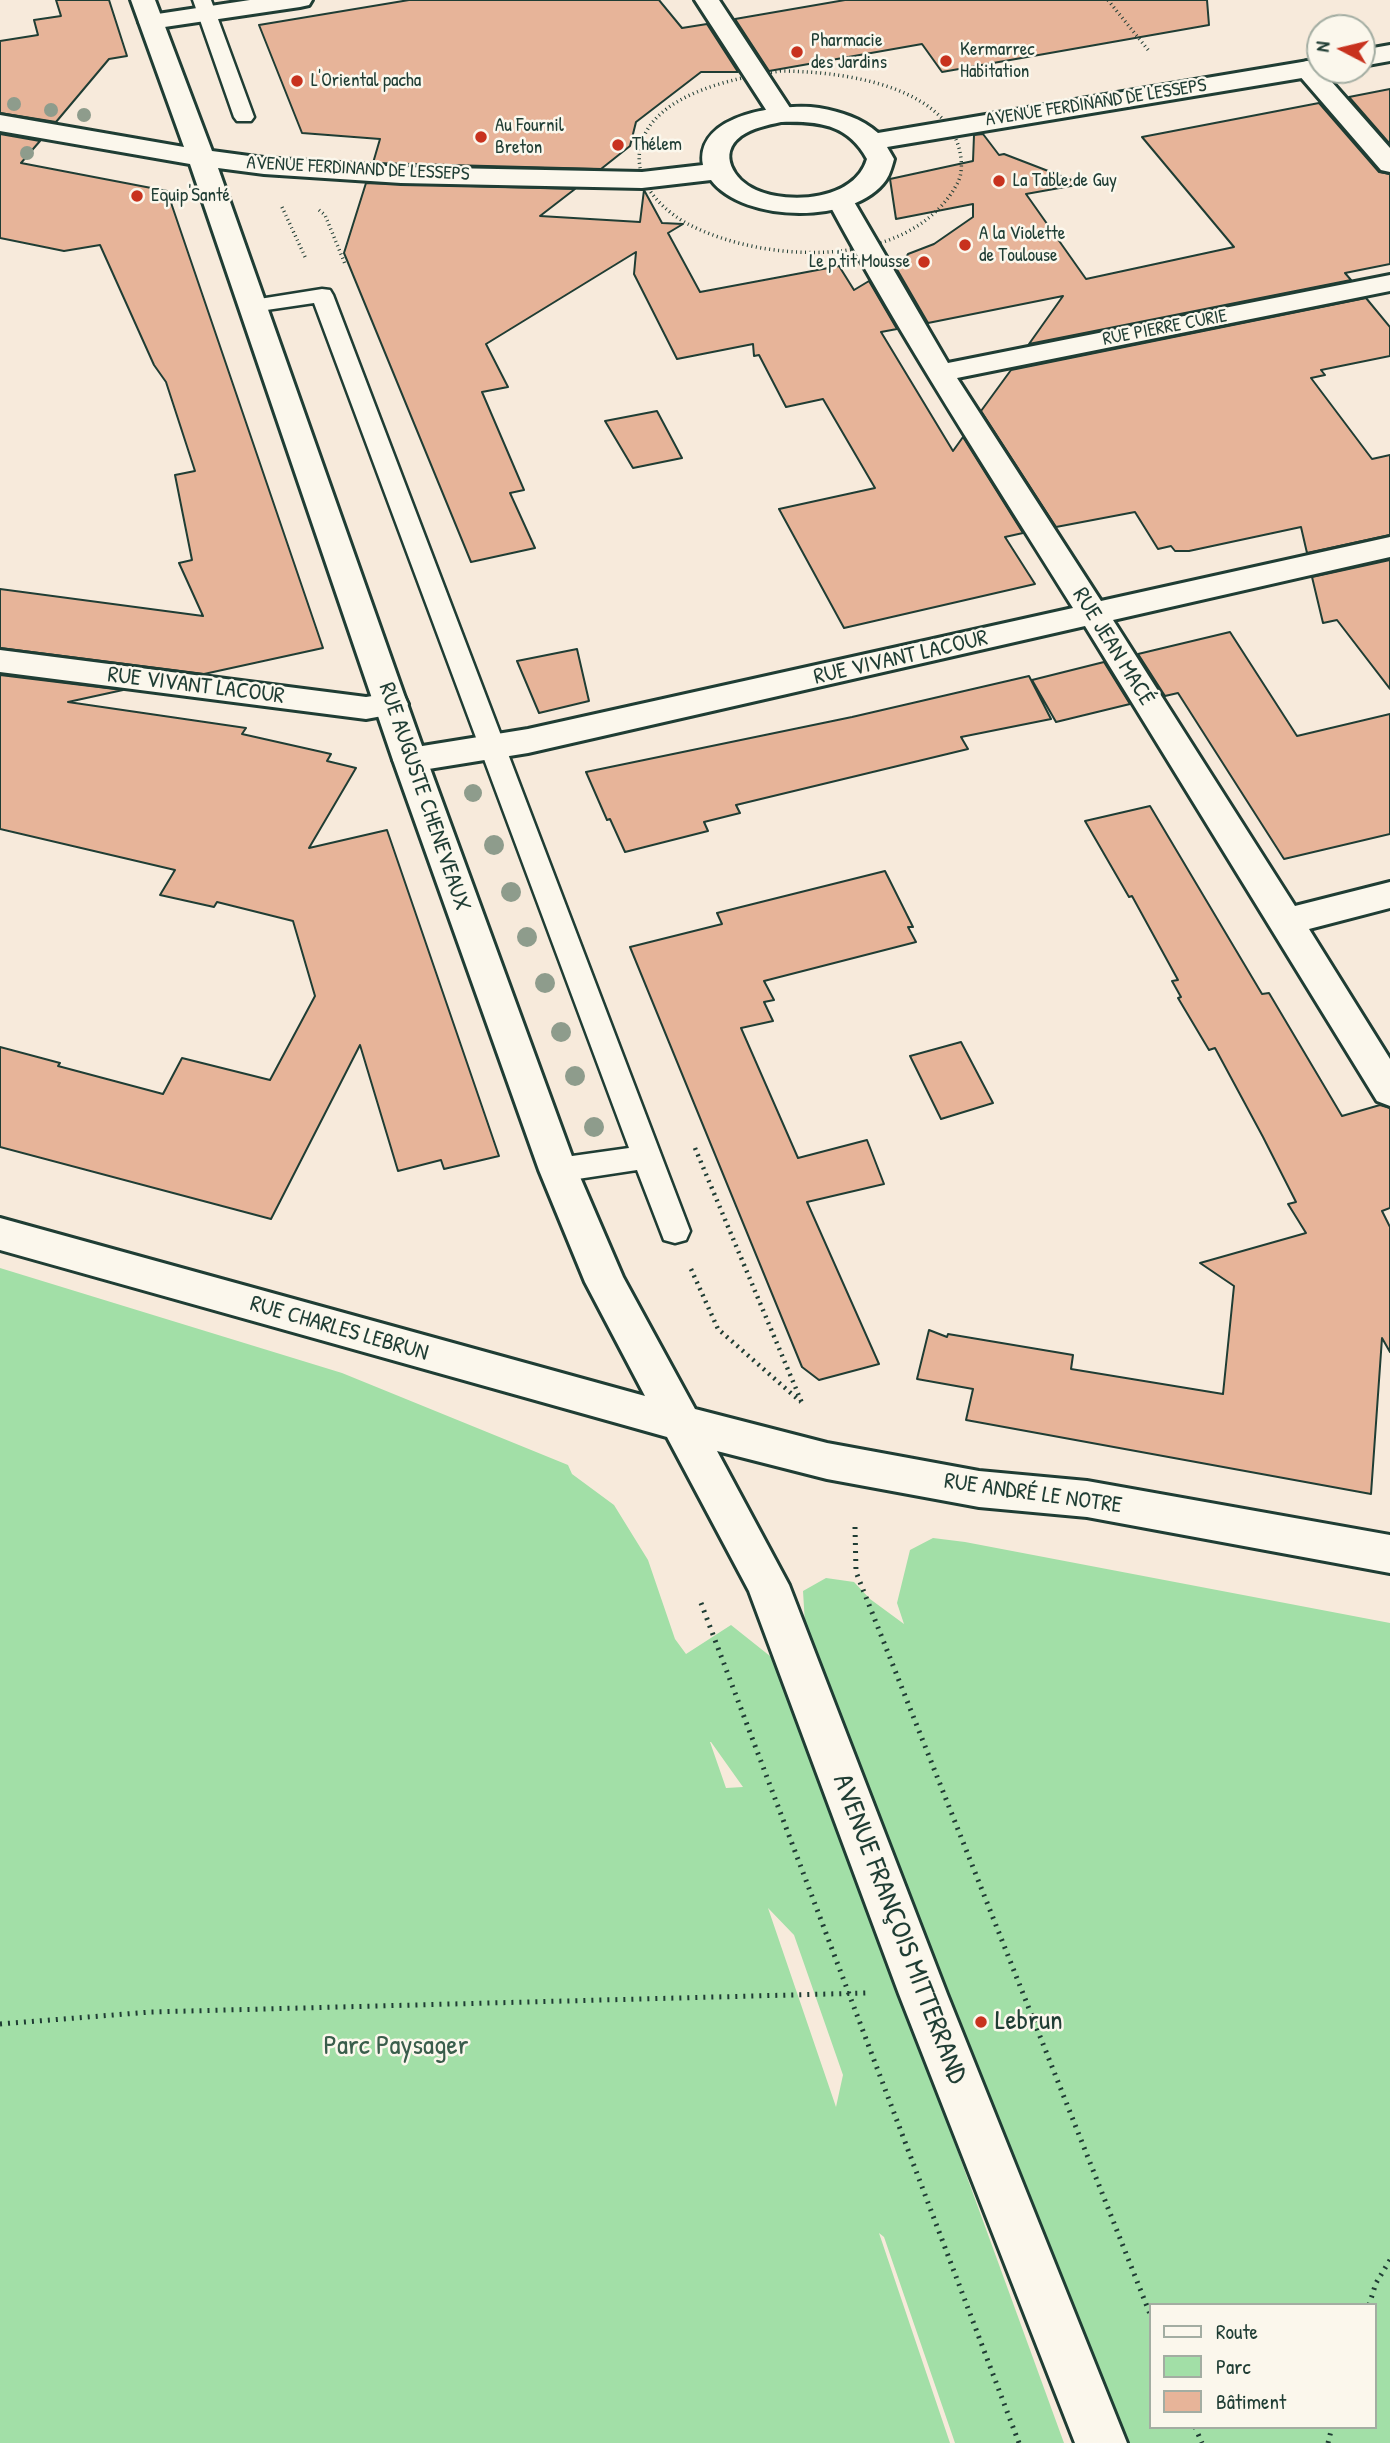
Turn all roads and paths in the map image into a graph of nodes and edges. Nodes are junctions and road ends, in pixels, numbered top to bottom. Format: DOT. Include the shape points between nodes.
graph roads {
  1 [pos="300,0"];
  2 [pos="707,0"];
  3 [pos="1108,0"];
  4 [pos="205,7"];
  5 [pos="147,11"];
  6 [pos="1149,51"];
  7 [pos="1306,69"];
  8 [pos="755,74"];
  9 [pos="1326,84"];
  10 [pos="781,114"];
  11 [pos="244,117"];
  12 [pos="0,123"];
  13 [pos="948,127"];
  14 [pos="873,142"];
  15 [pos="201,158"];
  16 [pos="1390,164"];
  17 [pos="718,171"];
  18 [pos="642,180"];
  19 [pos="840,200"];
  20 [pos="864,247"];
  21 [pos="1390,283"];
  22 [pos="253,306"];
  23 [pos="940,373"];
  24 [pos="1390,547"];
  25 [pos="1093,615"];
  26 [pos="0,661"];
  27 [pos="392,704"];
  28 [pos="493,747"];
  29 [pos="410,760"];
  30 [pos="1390,895"];
  31 [pos="1287,921"];
  32 [pos="1390,1091"];
  33 [pos="647,1157"];
  34 [pos="558,1170"];
  35 [pos="675,1231"];
  36 [pos="0,1234"];
  37 [pos="802,1403"];
  38 [pos="679,1423"];
  39 [pos="855,1527"];
  40 [pos="1390,1554"];
  41 [pos="701,1604"];
  42 [pos="850,1993"];
  43 [pos="923,1994"];
  44 [pos="0,2024"];
  45 [pos="1390,2260"];
  46 [pos="1370,2303"];
  47 [pos="1148,2309"];
  48 [pos="1019,2443"];
  49 [pos="1101,2443"];
  1 -- 4 [label="street"];
  2 -- 8 [label="street"];
  3 -- 6 [label="path"];
  4 -- 5 [label="street"];
  4 -- 11 [label="lane"];
  5 -- 15 [label="street, RUE AUGUSTE CHENEVEAUX"];
  7 -- 13 [label="street, AVENUE FERDINAND DE LESSEPS"];
  8 -- 10 [label="street"];
  8 -- 13 [label="path" via="807,71 885,85 916,99"];
  8 -- 18 [label="path" via="697,90 668,107 644,136 638,158"];
  9 -- 16 [label="street"];
  10 -- 14 [label="street" via="843,122"];
  10 -- 17 [label="street" via="735,128 721,141 715,156"];
  12 -- 15 [label="street, AVENUE FERDINAND DE LESSEPS"];
  13 -- 14 [label="street, AVENUE FERDINAND DE LESSEPS"];
  13 -- 20 [label="path" via="961,149 962,170 953,196 907,232"];
  14 -- 19 [label="street" via="879,168 858,192"];
  15 -- 18 [label="street, AVENUE FERDINAND DE LESSEPS" via="401,175"];
  15 -- 22 [label="street, RUE AUGUSTE CHENEVEAUX"];
  17 -- 18 [label="street, AVENUE FERDINAND DE LESSEPS"];
  17 -- 19 [label="street" via="745,195 766,202 804,206"];
  18 -- 20 [label="path" via="670,215 727,242 788,253"];
  19 -- 20 [label="street, RUE JEAN MACÉ"];
  20 -- 23 [label="street, RUE JEAN MACÉ"];
  21 -- 23 [label="street, RUE PIERRE CURIE"];
  22 -- 27 [label="street, RUE AUGUSTE CHENEVEAUX"];
  22 -- 28 [label="lane" via="321,295"];
  23 -- 25 [label="street, RUE JEAN MACÉ"];
  24 -- 25 [label="street, RUE VIVANT LACOUR"];
  25 -- 28 [label="street, RUE VIVANT LACOUR"];
  25 -- 31 [label="street, RUE JEAN MACÉ"];
  26 -- 27 [label="street, RUE VIVANT LACOUR" via="366,708"];
  27 -- 29 [label="street, RUE AUGUSTE CHENEVEAUX"];
  28 -- 29 [label="street, RUE VIVANT LACOUR"];
  28 -- 33 [label="lane"];
  29 -- 34 [label="street, RUE AUGUSTE CHENEVEAUX"];
  30 -- 31 [label="street"];
  31 -- 32 [label="street, RUE JEAN MACÉ"];
  33 -- 34 [label="lane"];
  33 -- 35 [label="lane"];
  34 -- 38 [label="street, RUE AUGUSTE CHENEVEAUX" via="598,1267"];
  35 -- 37 [label="path" via="718,1329"];
  36 -- 38 [label="street, RUE CHARLES LEBRUN"];
  38 -- 40 [label="street, RUE ANDRÉ LE NOTRE" via="870,1469 979,1489 1087,1499"];
  38 -- 43 [label="street, AVENUE FRANÇOIS MITTERRAND" via="768,1585"];
  39 -- 47 [label="path" via="856,1572"];
  41 -- 42 [label="path"];
  42 -- 43 [label="path"];
  42 -- 44 [label="path" via="151,2012"];
  42 -- 48 [label="path"];
  43 -- 49 [label="street, AVENUE FRANÇOIS MITTERRAND"];
  45 -- 46 [label="path"];
}
